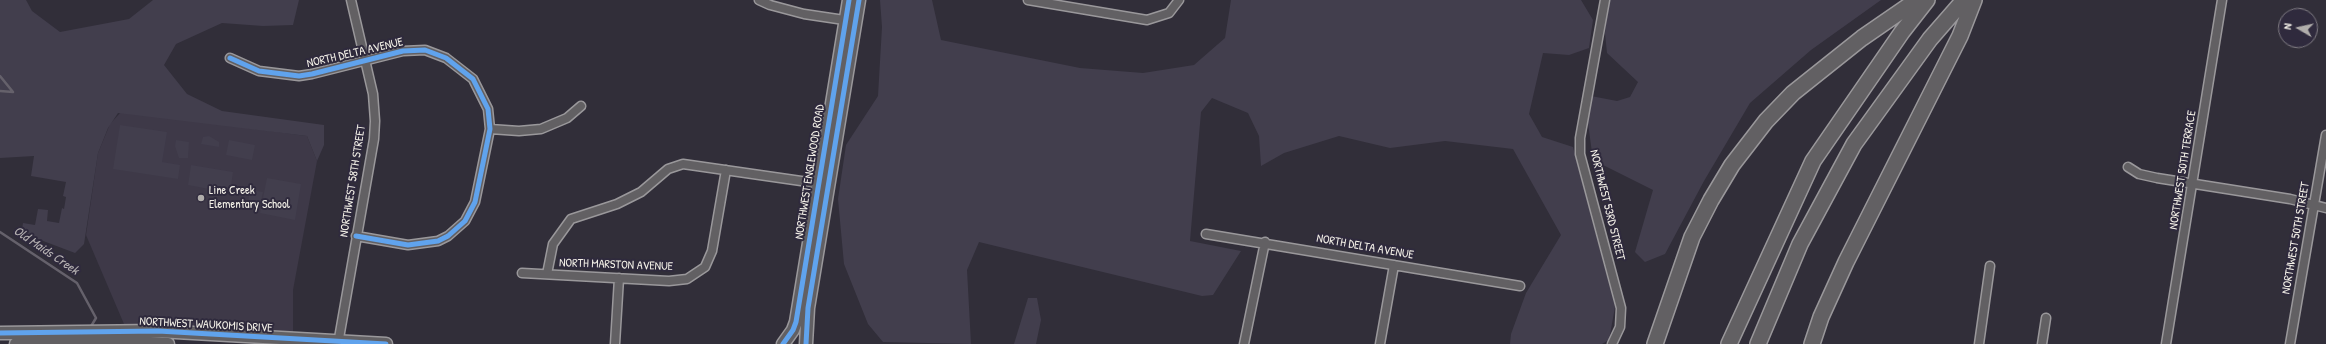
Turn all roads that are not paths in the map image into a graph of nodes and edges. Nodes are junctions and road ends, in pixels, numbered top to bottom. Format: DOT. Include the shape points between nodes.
graph roads {
  1 [pos="350,0"];
  2 [pos="759,0"];
  3 [pos="849,0"];
  4 [pos="859,0"];
  5 [pos="1028,0"];
  6 [pos="1605,0"];
  7 [pos="1917,0"];
  8 [pos="1927,0"];
  9 [pos="1964,0"];
  10 [pos="1974,0"];
  11 [pos="2222,0"];
  12 [pos="1177,3"];
  13 [pos="851,21"];
  14 [pos="230,58"];
  15 [pos="365,61"];
  16 [pos="581,106"];
  17 [pos="490,129"];
  18 [pos="2326,135"];
  19 [pos="2128,167"];
  20 [pos="726,170"];
  21 [pos="824,184"];
  22 [pos="2193,184"];
  23 [pos="2314,205"];
  24 [pos="2326,208"];
  25 [pos="1206,234"];
  26 [pos="356,236"];
  27 [pos="1266,242"];
  28 [pos="1394,265"];
  29 [pos="1990,266"];
  30 [pos="522,273"];
  31 [pos="547,274"];
  32 [pos="619,278"];
  33 [pos="1520,286"];
  34 [pos="2046,318"];
  35 [pos="0,332"];
  36 [pos="339,342"];
  37 [pos="16,344"];
  38 [pos="168,344"];
  39 [pos="386,344"];
  40 [pos="615,344"];
  41 [pos="784,344"];
  42 [pos="796,344"];
  43 [pos="806,344"];
  44 [pos="1244,344"];
  45 [pos="1380,344"];
  46 [pos="1612,344"];
  47 [pos="1655,344"];
  48 [pos="1729,344"];
  49 [pos="1758,344"];
  50 [pos="1812,344"];
  51 [pos="1979,344"];
  52 [pos="2042,344"];
  53 [pos="2166,344"];
  54 [pos="2290,344"];
  1 -- 15 [label="street, NORTHWEST 58TH STREET"];
  2 -- 13 [label="street" via="804,14"];
  3 -- 13 [label="main road, NORTHWEST ENGLEWOOD ROAD"];
  4 -- 13 [label="main road, NORTHWEST ENGLEWOOD ROAD"];
  5 -- 12 [label="street" via="1147,20 1169,13"];
  6 -- 46 [label="street, NORTHWEST 53RD STREET" via="1580,138 1580,154 1620,302 1620,327"];
  7 -- 47 [label="highway" via="1862,38 1793,93 1761,127 1732,165 1710,200 1692,237"];
  8 -- 48 [label="highway" via="1902,32 1814,161"];
  9 -- 49 [label="highway" via="1930,38 1854,144 1800,244"];
  10 -- 50 [label="highway" via="1960,36 1840,276"];
  11 -- 22 [label="street, NORTHWEST 50TH TERRACE"];
  13 -- 21 [label="main road, NORTHWEST ENGLEWOOD ROAD"];
  14 -- 15 [label="street, NORTH DELTA AVENUE" via="259,71 299,76"];
  15 -- 17 [label="street, NORTH DELTA AVENUE" via="414,50 424,50 446,58 465,71 479,89 488,109"];
  15 -- 26 [label="street, NORTHWEST 58TH STREET" via="373,94 375,121"];
  16 -- 17 [label="street" via="567,118 541,129"];
  17 -- 26 [label="street, NORTH DELTA AVENUE" via="475,202 465,221 457,229 438,241 408,245"];
  18 -- 23 [label="street, NORTHWEST 50TH STREET"];
  19 -- 22 [label="street" via="2139,174"];
  20 -- 21 [label="street"];
  20 -- 31 [label="street" via="683,164 668,169 640,192 617,204 571,219 553,244"];
  20 -- 32 [label="street, NORTH MARSTON AVENUE" via="712,251 705,267 687,279 669,281"];
  21 -- 41 [label="main road, NORTHWEST ENGLEWOOD ROAD" via="796,322"];
  21 -- 43 [label="main road, NORTHWEST ENGLEWOOD ROAD" via="808,308"];
  22 -- 23 [label="street"];
  22 -- 53 [label="street, NORTHWEST 50TH TERRACE"];
  23 -- 24 [label="street"];
  23 -- 54 [label="street, NORTHWEST 50TH STREET"];
  25 -- 27 [label="street, NORTH DELTA AVENUE"];
  26 -- 36 [label="street, NORTHWEST 58TH STREET"];
  27 -- 28 [label="street, NORTH DELTA AVENUE"];
  27 -- 44 [label="street"];
  28 -- 33 [label="street, NORTH DELTA AVENUE"];
  28 -- 45 [label="street"];
  29 -- 51 [label="street"];
  30 -- 31 [label="street, NORTH MARSTON AVENUE"];
  31 -- 32 [label="street, NORTH MARSTON AVENUE"];
  32 -- 40 [label="street"];
  34 -- 52 [label="street"];
  35 -- 36 [label="main road, NORTHWEST WAUKOMIS DRIVE" via="158,331"];
  36 -- 39 [label="main road, NORTHWEST WAUKOMIS DRIVE"];
  37 -- 38 [label="main road, NORTHWEST WAUKOMIS DRIVE" via="72,340"];
  41 -- 42 [label="main road"];
}
